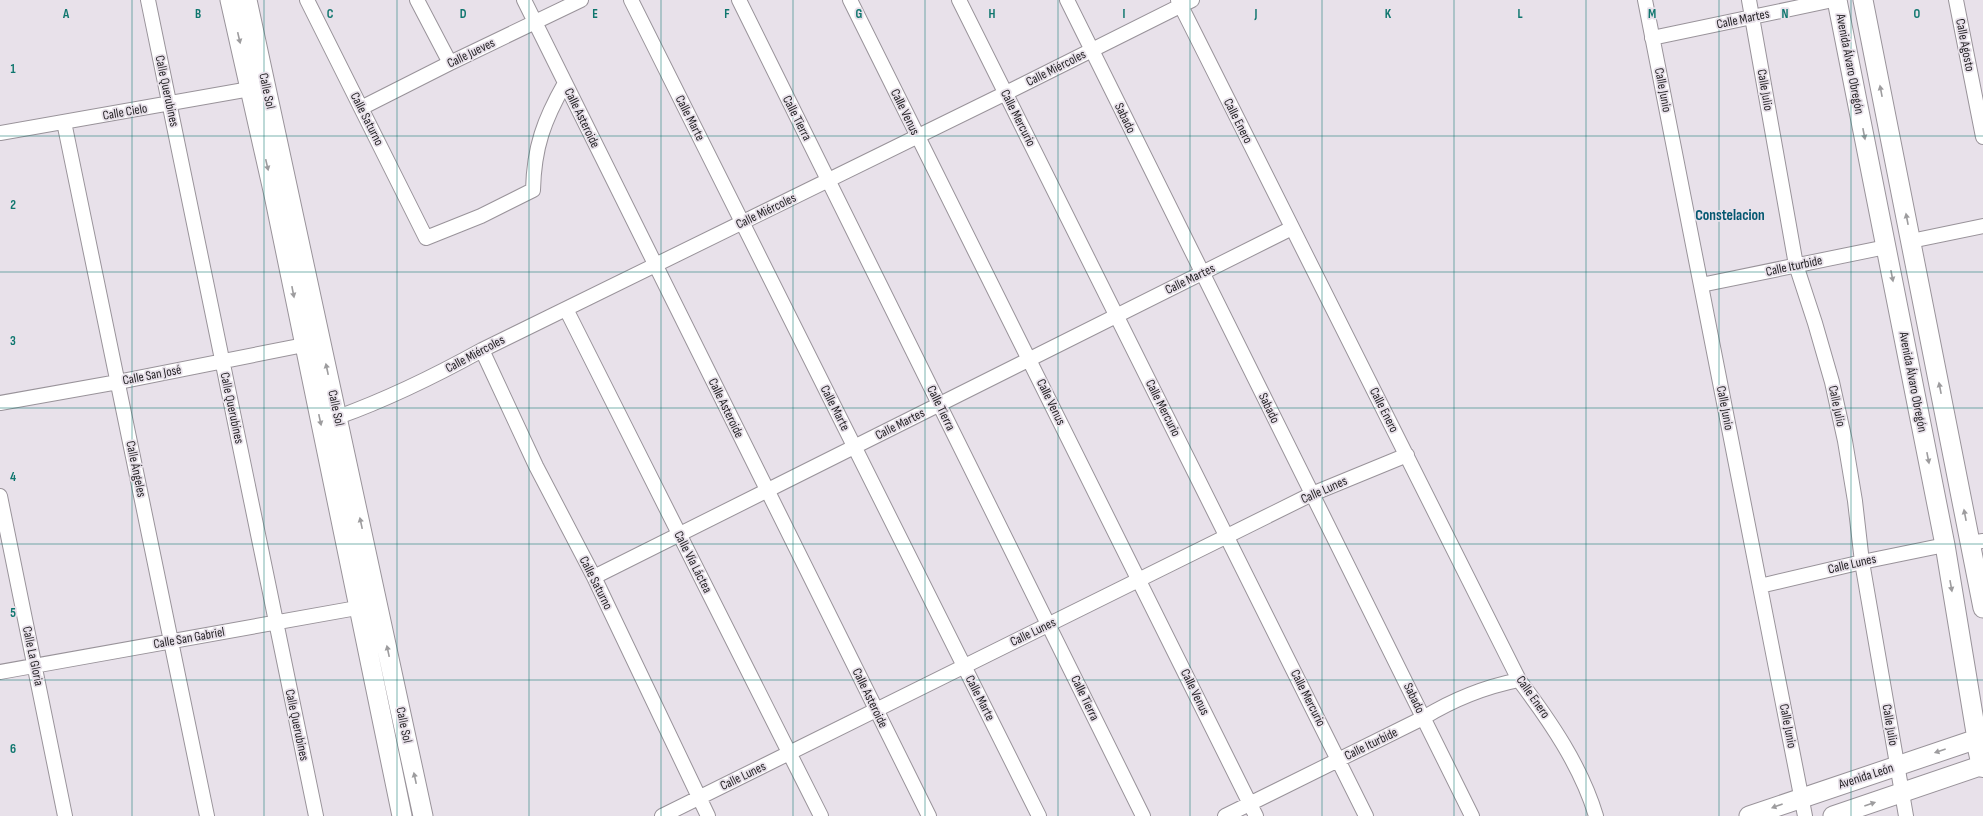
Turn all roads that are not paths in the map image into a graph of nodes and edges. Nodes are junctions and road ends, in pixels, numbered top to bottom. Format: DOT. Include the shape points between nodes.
graph roads {
  1 [pos="148,0"];
  2 [pos="230,0"];
  3 [pos="248,0"];
  4 [pos="307,0"];
  5 [pos="417,0"];
  6 [pos="524,0"];
  7 [pos="581,0"];
  8 [pos="631,0"];
  9 [pos="739,0"];
  10 [pos="850,0"];
  11 [pos="959,0"];
  12 [pos="1067,0"];
  13 [pos="1645,0"];
  14 [pos="1749,0"];
  15 [pos="1833,0"];
  16 [pos="1837,0"];
  17 [pos="1863,0"];
  18 [pos="1956,0"];
  19 [pos="1183,2"];
  20 [pos="1752,17"];
  21 [pos="534,22"];
  22 [pos="1652,38"];
  23 [pos="1092,50"];
  24 [pos="1967,55"];
  25 [pos="450,62"];
  26 [pos="1983,80"];
  27 [pos="565,83"];
  28 [pos="250,89"];
  29 [pos="1006,93"];
  30 [pos="169,104"];
  31 [pos="361,108"];
  32 [pos="64,122"];
  33 [pos="0,133"];
  34 [pos="917,137"];
  35 [pos="1983,137"];
  36 [pos="828,180"];
  37 [pos="742,222"];
  38 [pos="1983,226"];
  39 [pos="1292,228"];
  40 [pos="1911,241"];
  41 [pos="1886,246"];
  42 [pos="655,265"];
  43 [pos="1796,265"];
  44 [pos="1202,273"];
  45 [pos="1701,285"];
  46 [pos="566,309"];
  47 [pos="1117,316"];
  48 [pos="304,344"];
  49 [pos="482,350"];
  50 [pos="1030,359"];
  51 [pos="222,361"];
  52 [pos="118,382"];
  53 [pos="0,403"];
  54 [pos="939,404"];
  55 [pos="338,417"];
  56 [pos="854,446"];
  57 [pos="1407,455"];
  58 [pos="767,490"];
  59 [pos="1312,494"];
  60 [pos="0,496"];
  61 [pos="679,534"];
  62 [pos="1227,536"];
  63 [pos="1977,542"];
  64 [pos="1944,545"];
  65 [pos="1862,562"];
  66 [pos="594,577"];
  67 [pos="1139,580"];
  68 [pos="1760,586"];
  69 [pos="378,604"];
  70 [pos="359,608"];
  71 [pos="1983,608"];
  72 [pos="276,623"];
  73 [pos="1048,625"];
  74 [pos="171,641"];
  75 [pos="34,666"];
  76 [pos="964,666"];
  77 [pos="0,672"];
  78 [pos="1520,680"];
  79 [pos="876,710"];
  80 [pos="1423,718"];
  81 [pos="1980,738"];
  82 [pos="789,753"];
  83 [pos="1339,760"];
  84 [pos="1983,765"];
  85 [pos="1897,766"];
  86 [pos="1901,793"];
  87 [pos="1802,797"];
  88 [pos="699,798"];
  89 [pos="1253,810"];
  90 [pos="65,816"];
  91 [pos="207,816"];
  92 [pos="316,816"];
  93 [pos="402,816"];
  94 [pos="423,816"];
  95 [pos="662,816"];
  96 [pos="708,816"];
  97 [pos="821,816"];
  98 [pos="929,816"];
  99 [pos="1039,816"];
  100 [pos="1143,816"];
  101 [pos="1225,816"];
  102 [pos="1366,816"];
  103 [pos="1472,816"];
  104 [pos="1596,816"];
  105 [pos="1749,816"];
  106 [pos="1805,816"];
  107 [pos="1833,816"];
  108 [pos="1906,816"];
  1 -- 30 [label="street, Calle Querubines"];
  2 -- 28 [label="street, Calle Sol, one-way"];
  55 -- 3 [label="street, Calle Sol, one-way"];
  4 -- 31 [label="street, Calle Saturno"];
  5 -- 25 [label="street"];
  6 -- 21 [label="street, Calle Asteroide"];
  7 -- 21 [label="street, Calle Jueves"];
  8 -- 37 [label="street, Calle Marte"];
  9 -- 36 [label="street, Calle Tierra"];
  10 -- 34 [label="street, Calle Venus"];
  11 -- 29 [label="street, Calle Mercurio"];
  12 -- 23 [label="street, Sabado"];
  13 -- 22 [label="street, Calle Junio"];
  14 -- 20 [label="street, Calle Julio"];
  15 -- 20 [label="street, Calle Martes"];
  16 -- 41 [label="street, Avenida Álvaro Obregón, one-way"];
  40 -- 17 [label="street, Avenida Álvaro Obregón, one-way"];
  18 -- 24 [label="street, Calle Agosto"];
  19 -- 23 [label="street, Calle Miércoles"];
  19 -- 39 [label="street, Calle Enero"];
  20 -- 22 [label="street, Calle Martes"];
  20 -- 43 [label="street, Calle Julio"];
  21 -- 25 [label="street, Calle Jueves"];
  21 -- 27 [label="street, Calle Asteroide"];
  22 -- 45 [label="street, Calle Junio"];
  23 -- 29 [label="street, Calle Miércoles"];
  23 -- 44 [label="street, Sabado"];
  24 -- 26 [label="street"];
  24 -- 35 [label="street, Calle Agosto"];
  25 -- 31 [label="street, Calle Jueves"];
  27 -- 31 [label="street, Calle Saturno" via="545,121 538,144 533,190 481,216 426,238"];
  27 -- 42 [label="street, Calle Asteroide"];
  28 -- 30 [label="street, Calle Cielo"];
  28 -- 48 [label="street, Calle Sol, one-way"];
  29 -- 34 [label="street, Calle Miércoles"];
  29 -- 47 [label="street, Calle Mercurio"];
  30 -- 32 [label="street, Calle Cielo"];
  30 -- 51 [label="street, Calle Querubines"];
  32 -- 33 [label="street, Calle Cielo"];
  32 -- 52 [label="street, Calle Ángeles"];
  34 -- 36 [label="street, Calle Miércoles"];
  34 -- 50 [label="street, Calle Venus"];
  36 -- 37 [label="street, Calle Miércoles"];
  36 -- 54 [label="street, Calle Tierra"];
  37 -- 42 [label="street, Calle Miércoles"];
  37 -- 56 [label="street, Calle Marte"];
  38 -- 40 [label="street"];
  39 -- 44 [label="street, Calle Martes"];
  39 -- 57 [label="street, Calle Enero"];
  63 -- 40 [label="street, Avenida Álvaro Obregón, one-way"];
  41 -- 43 [label="street, Calle Iturbide"];
  41 -- 64 [label="street, Avenida Álvaro Obregón, one-way"];
  42 -- 46 [label="street, Calle Miércoles"];
  42 -- 58 [label="street, Calle Asteroide"];
  43 -- 45 [label="street, Calle Iturbide"];
  43 -- 65 [label="street, Calle Julio" via="1815,323 1836,404 1855,501"];
  44 -- 47 [label="street, Calle Martes"];
  44 -- 59 [label="street, Sabado"];
  45 -- 68 [label="street, Calle Junio"];
  46 -- 49 [label="street, Calle Miércoles"];
  46 -- 61 [label="street, Calle Vía Láctea"];
  47 -- 50 [label="street, Calle Martes"];
  47 -- 62 [label="street, Calle Mercurio"];
  48 -- 51 [label="street, Calle San José"];
  48 -- 70 [label="street, Calle Sol, one-way"];
  49 -- 55 [label="street, Calle Miércoles" via="419,384"];
  49 -- 66 [label="street, Calle Saturno" via="536,466"];
  50 -- 54 [label="street, Calle Martes"];
  50 -- 67 [label="street, Calle Venus"];
  51 -- 52 [label="street, Calle San José"];
  51 -- 72 [label="street, Calle Querubines"];
  52 -- 53 [label="street, Calle San José"];
  52 -- 74 [label="street, Calle Ángeles"];
  54 -- 56 [label="street, Calle Martes"];
  54 -- 73 [label="street, Calle Tierra"];
  69 -- 55 [label="street, Calle Sol, one-way"];
  56 -- 58 [label="street, Calle Martes"];
  56 -- 76 [label="street, Calle Marte"];
  57 -- 59 [label="street, Calle Lunes"];
  57 -- 78 [label="street, Calle Enero"];
  58 -- 61 [label="street, Calle Martes"];
  58 -- 79 [label="street, Calle Asteroide"];
  59 -- 62 [label="street, Calle Lunes"];
  59 -- 80 [label="street, Sabado"];
  60 -- 75 [label="street, Calle La Gloria"];
  61 -- 66 [label="street, Calle Martes"];
  61 -- 82 [label="street, Calle Vía Láctea"];
  62 -- 67 [label="street, Calle Lunes"];
  62 -- 83 [label="street, Calle Mercurio"];
  63 -- 71 [label="street, Avenida Álvaro Obregón"];
  64 -- 65 [label="street, Calle Lunes"];
  64 -- 81 [label="street, Avenida Álvaro Obregón, one-way"];
  65 -- 68 [label="street, Calle Lunes"];
  65 -- 85 [label="street, Calle Julio"];
  66 -- 88 [label="street, Calle Saturno"];
  67 -- 73 [label="street, Calle Lunes"];
  67 -- 89 [label="street, Calle Venus"];
  68 -- 87 [label="street, Calle Junio"];
  69 -- 70 [label="street, Calle San Gabriel"];
  94 -- 69 [label="street, Calle Sol, one-way"];
  70 -- 72 [label="street, Calle San Gabriel"];
  70 -- 93 [label="street, Calle Sol"];
  72 -- 74 [label="street, Calle San Gabriel"];
  72 -- 92 [label="street, Calle Querubines"];
  73 -- 76 [label="street, Calle Lunes"];
  73 -- 100 [label="street, Calle Tierra"];
  74 -- 75 [label="street, Calle San Gabriel"];
  74 -- 91 [label="street, Calle Ángeles"];
  75 -- 77 [label="street, Calle San Gabriel"];
  75 -- 90 [label="street, Calle La Gloria"];
  76 -- 79 [label="street, Calle Lunes"];
  76 -- 99 [label="street, Calle Marte"];
  78 -- 80 [label="street, Calle Iturbide" via="1469,693"];
  78 -- 104 [label="street, Calle Enero" via="1550,721 1575,765"];
  79 -- 82 [label="street, Calle Lunes"];
  79 -- 98 [label="street, Calle Asteroide"];
  80 -- 83 [label="street, Calle Iturbide"];
  80 -- 103 [label="street, Sabado"];
  81 -- 84 [label="main road, Avenida Álvaro Obregón"];
  81 -- 85 [label="street, Avenida León, one-way"];
  82 -- 88 [label="street, Calle Lunes"];
  82 -- 97 [label="street, Calle Vía Láctea"];
  83 -- 89 [label="street, Calle Iturbide"];
  83 -- 102 [label="street, Calle Mercurio"];
  84 -- 86 [label="street, Avenida León"];
  85 -- 86 [label="street, Calle Julio"];
  85 -- 87 [label="street, Avenida León"];
  107 -- 86 [label="street, Avenida León, one-way"];
  86 -- 108 [label="street, Calle Julio"];
  87 -- 105 [label="street, Avenida León, one-way"];
  87 -- 106 [label="street, Calle Junio"];
  88 -- 95 [label="street, Calle Lunes"];
  88 -- 96 [label="street, Calle Saturno"];
  89 -- 101 [label="street, Calle Iturbide"];
}
